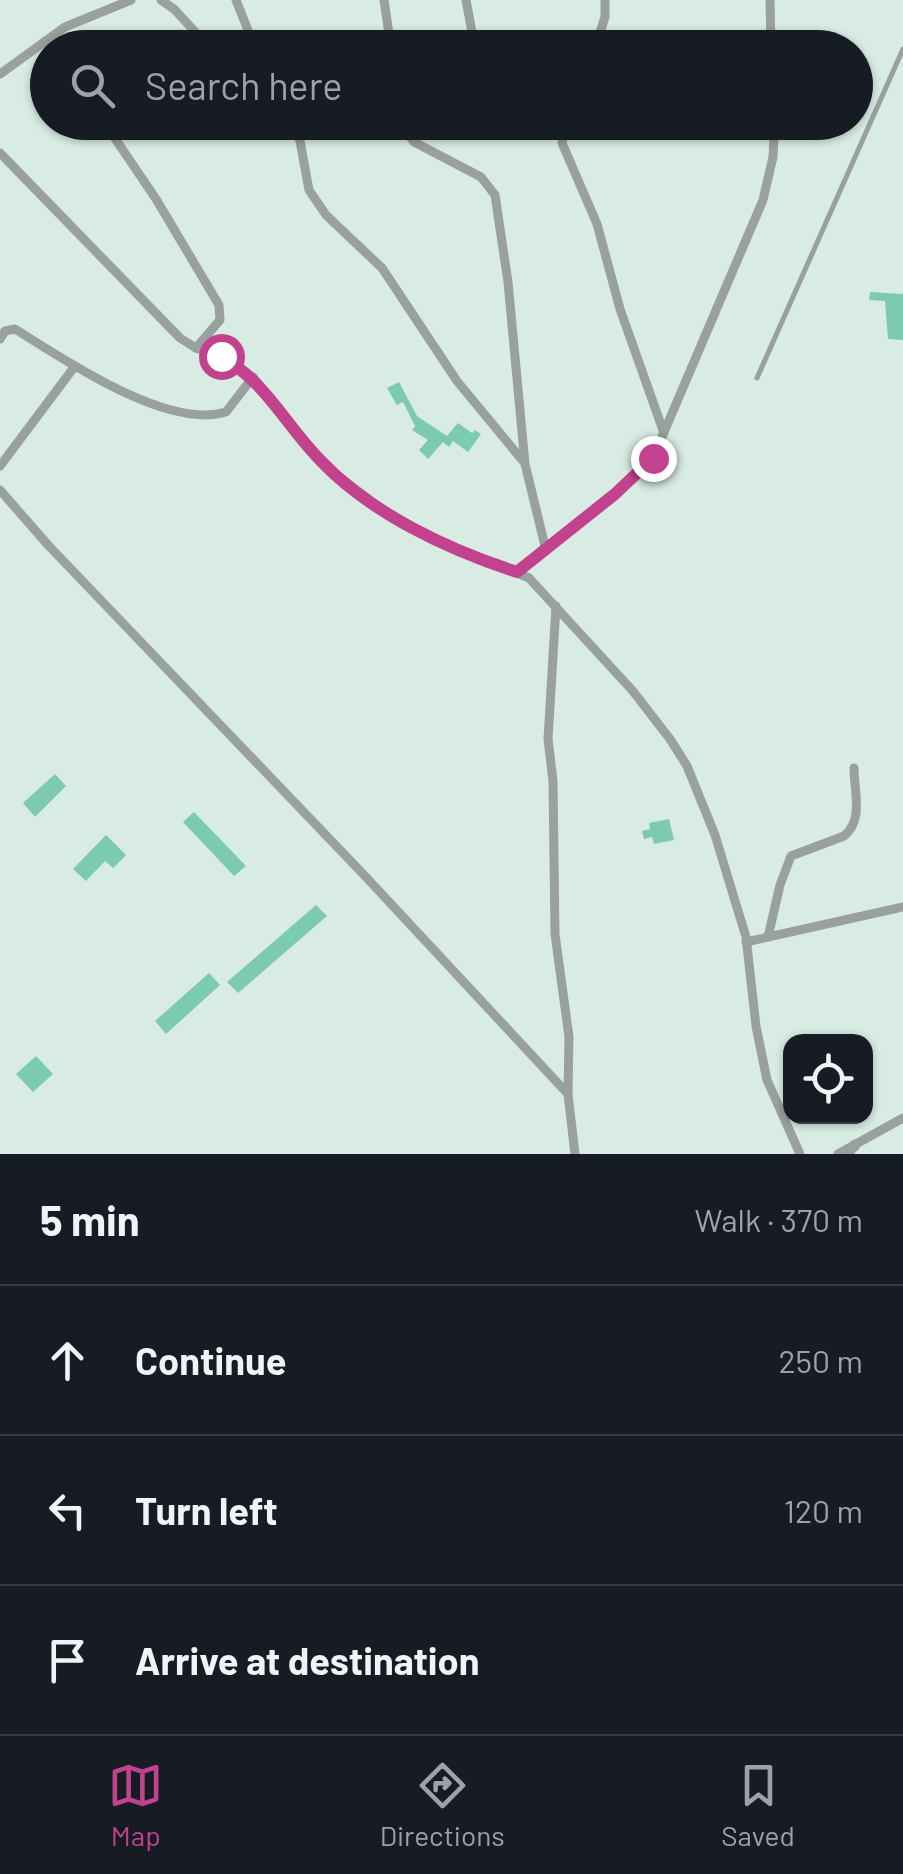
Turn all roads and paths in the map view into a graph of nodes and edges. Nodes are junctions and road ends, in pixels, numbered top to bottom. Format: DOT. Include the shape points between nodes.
graph roads {
  1 [pos="132,0"];
  2 [pos="161,0"];
  3 [pos="236,0"];
  4 [pos="384,0"];
  5 [pos="466,0"];
  6 [pos="605,0"];
  7 [pos="770,0"];
  8 [pos="61,30"];
  9 [pos="190,30"];
  10 [pos="248,30"];
  11 [pos="390,30"];
  12 [pos="472,30"];
  13 [pos="601,30"];
  14 [pos="771,30"];
  15 [pos="903,49"];
  16 [pos="30,52"];
  17 [pos="0,74"];
  18 [pos="873,117"];
  19 [pos="116,140"];
  20 [pos="300,140"];
  21 [pos="413,140"];
  22 [pos="563,140"];
  23 [pos="774,140"];
  24 [pos="863,140"];
  25 [pos="0,153"];
  26 [pos="0,339"];
  27 [pos="196,348"];
  28 [pos="75,366"];
  29 [pos="253,377"];
  30 [pos="757,378"];
  31 [pos="664,433"];
  32 [pos="525,464"];
  33 [pos="0,466"];
  34 [pos="0,490"];
  35 [pos="544,546"];
  36 [pos="517,572"];
  37 [pos="556,606"];
  38 [pos="854,768"];
  39 [pos="903,907"];
  40 [pos="768,937"];
  41 [pos="746,942"];
  42 [pos="568,1094"];
  43 [pos="903,1118"];
  44 [pos="850,1150"];
  45 [pos="575,1154"];
  46 [pos="800,1154"];
  47 [pos="838,1154"];
  1 -- 8 [label="street"];
  2 -- 9 [label="street"];
  3 -- 10 [label="street"];
  4 -- 11 [label="street"];
  5 -- 12 [label="street"];
  6 -- 13 [label="street"];
  7 -- 14 [label="street"];
  15 -- 18 [label="lane"];
  16 -- 17 [label="street"];
  19 -- 27 [label="street" via="219,305 220,320"];
  20 -- 32 [label="street" via="309,190 326,215 382,268 457,381"];
  21 -- 32 [label="street" via="480,176 495,195"];
  22 -- 31 [label="street"];
  23 -- 31 [label="street" via="763,200"];
  24 -- 30 [label="lane"];
  25 -- 27 [label="street"];
  26 -- 28 [label="street" via="15,330"];
  27 -- 29 [label="street"];
  28 -- 29 [label="street" via="160,409 190,416 226,412"];
  28 -- 33 [label="street"];
  29 -- 36 [label="street" via="322,464 391,516"];
  31 -- 35 [label="street" via="641,470"];
  32 -- 35 [label="street"];
  34 -- 42 [label="street"];
  35 -- 36 [label="street"];
  36 -- 37 [label="street"];
  37 -- 41 [label="street" via="632,690 687,766"];
  37 -- 42 [label="street" via="548,739"];
  38 -- 40 [label="street" via="851,830 790,856"];
  39 -- 40 [label="street"];
  40 -- 41 [label="street"];
  41 -- 46 [label="street" via="767,1080"];
  42 -- 45 [label="street"];
  43 -- 44 [label="street"];
  44 -- 47 [label="street"];
}
